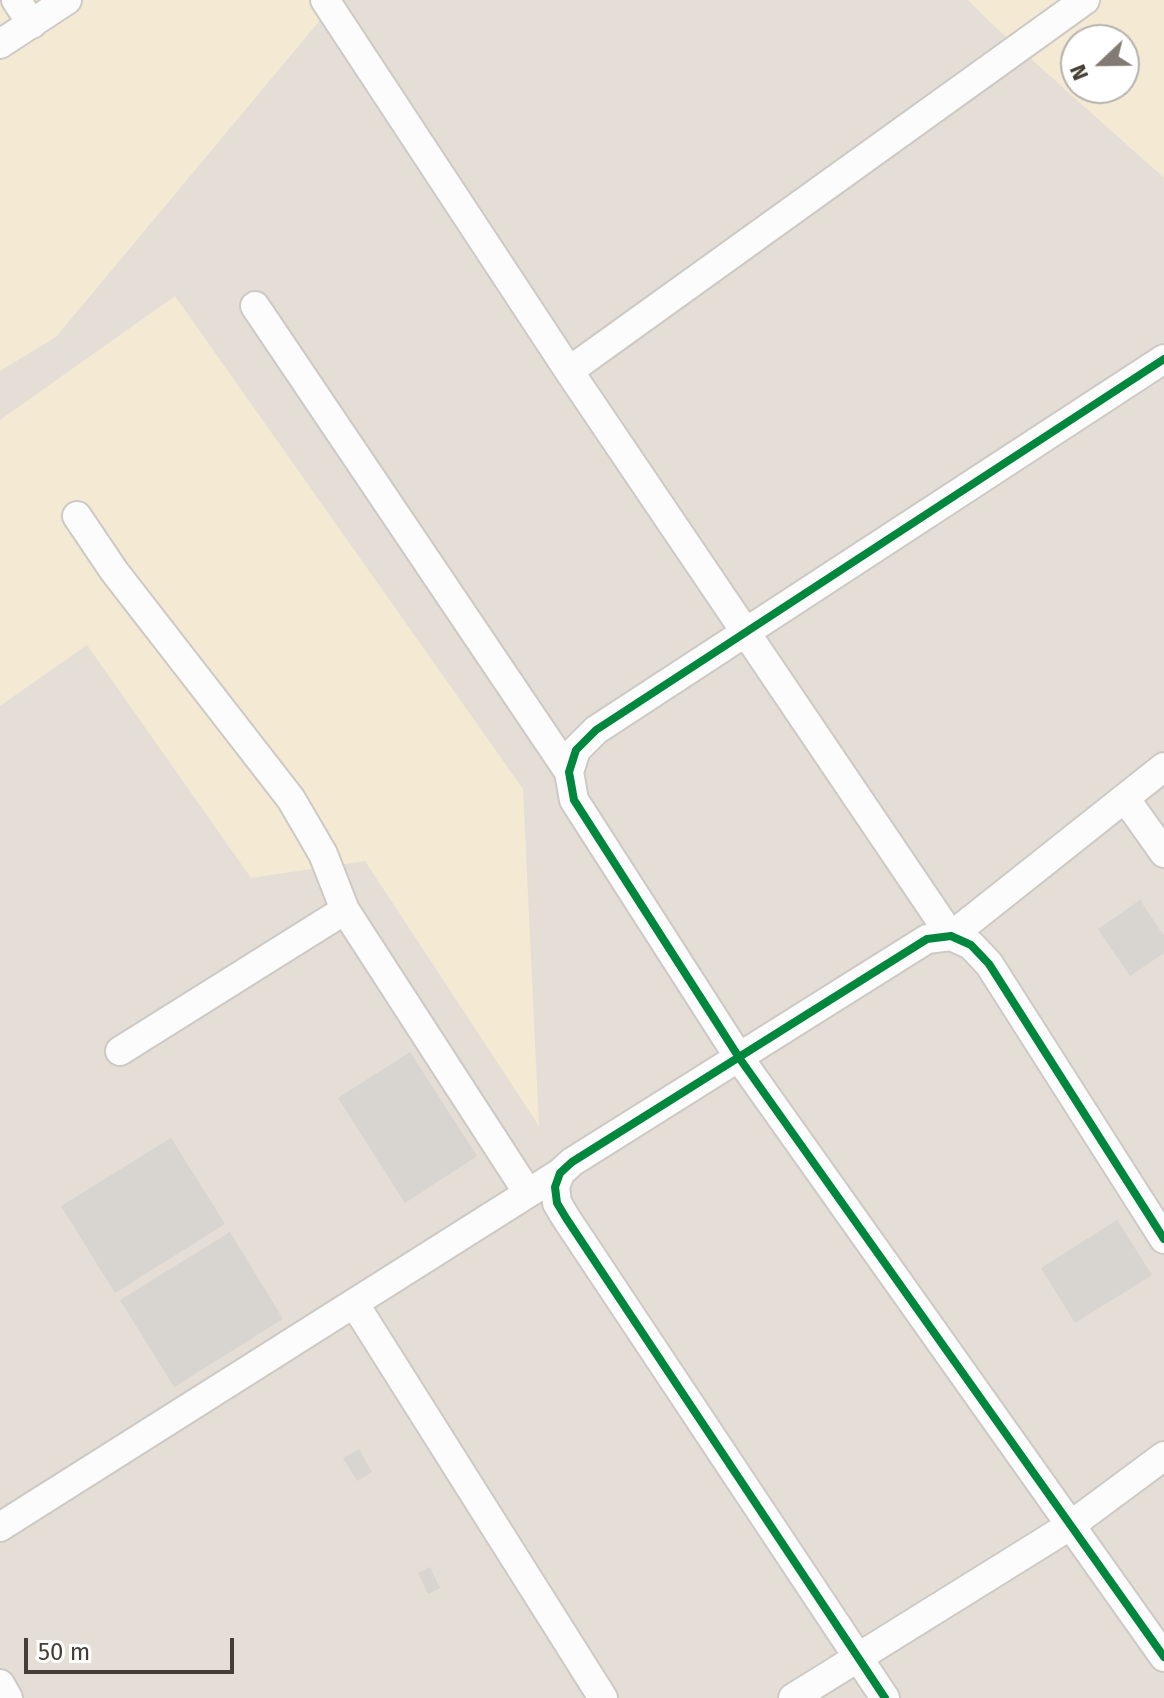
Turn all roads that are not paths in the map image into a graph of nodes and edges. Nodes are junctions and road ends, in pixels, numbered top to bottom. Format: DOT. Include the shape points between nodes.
graph roads {
  1 [pos="16,0"];
  2 [pos="67,0"];
  3 [pos="325,0"];
  4 [pos="1085,0"];
  5 [pos="32,24"];
  6 [pos="0,44"];
  7 [pos="255,306"];
  8 [pos="1164,359"];
  9 [pos="569,371"];
  10 [pos="77,516"];
  11 [pos="745,633"];
  12 [pos="1164,767"];
  13 [pos="569,772"];
  14 [pos="1125,798"];
  15 [pos="1164,853"];
  16 [pos="345,910"];
  17 [pos="951,936"];
  18 [pos="120,1051"];
  19 [pos="740,1059"];
  20 [pos="560,1173"];
  21 [pos="528,1193"];
  22 [pos="1164,1239"];
  23 [pos="354,1303"];
  24 [pos="1164,1456"];
  25 [pos="1071,1525"];
  26 [pos="0,1527"];
  27 [pos="857,1656"];
  28 [pos="1164,1657"];
  29 [pos="0,1684"];
  30 [pos="8,1698"];
  31 [pos="603,1698"];
  32 [pos="793,1698"];
  33 [pos="885,1698"];
  1 -- 5 [label="street"];
  2 -- 5 [label="street"];
  3 -- 9 [label="street"];
  4 -- 9 [label="street"];
  5 -- 6 [label="street"];
  7 -- 13 [label="street"];
  8 -- 11 [label="street"];
  9 -- 11 [label="street"];
  10 -- 16 [label="street" via="291,799 323,854"];
  11 -- 13 [label="street" via="596,730 576,750"];
  11 -- 17 [label="street"];
  12 -- 14 [label="street"];
  13 -- 19 [label="street" via="574,800"];
  14 -- 15 [label="street"];
  14 -- 17 [label="street"];
  16 -- 18 [label="street"];
  16 -- 21 [label="street"];
  17 -- 19 [label="street" via="927,939"];
  17 -- 22 [label="street" via="971,945 989,964"];
  19 -- 20 [label="street"];
  19 -- 25 [label="street"];
  20 -- 21 [label="street"];
  20 -- 27 [label="street" via="557,1203 566,1218"];
  21 -- 23 [label="street"];
  23 -- 26 [label="street"];
  23 -- 31 [label="street"];
  24 -- 25 [label="street"];
  25 -- 27 [label="street"];
  25 -- 28 [label="street"];
  27 -- 32 [label="street"];
  27 -- 33 [label="street"];
  29 -- 30 [label="street"];
}
